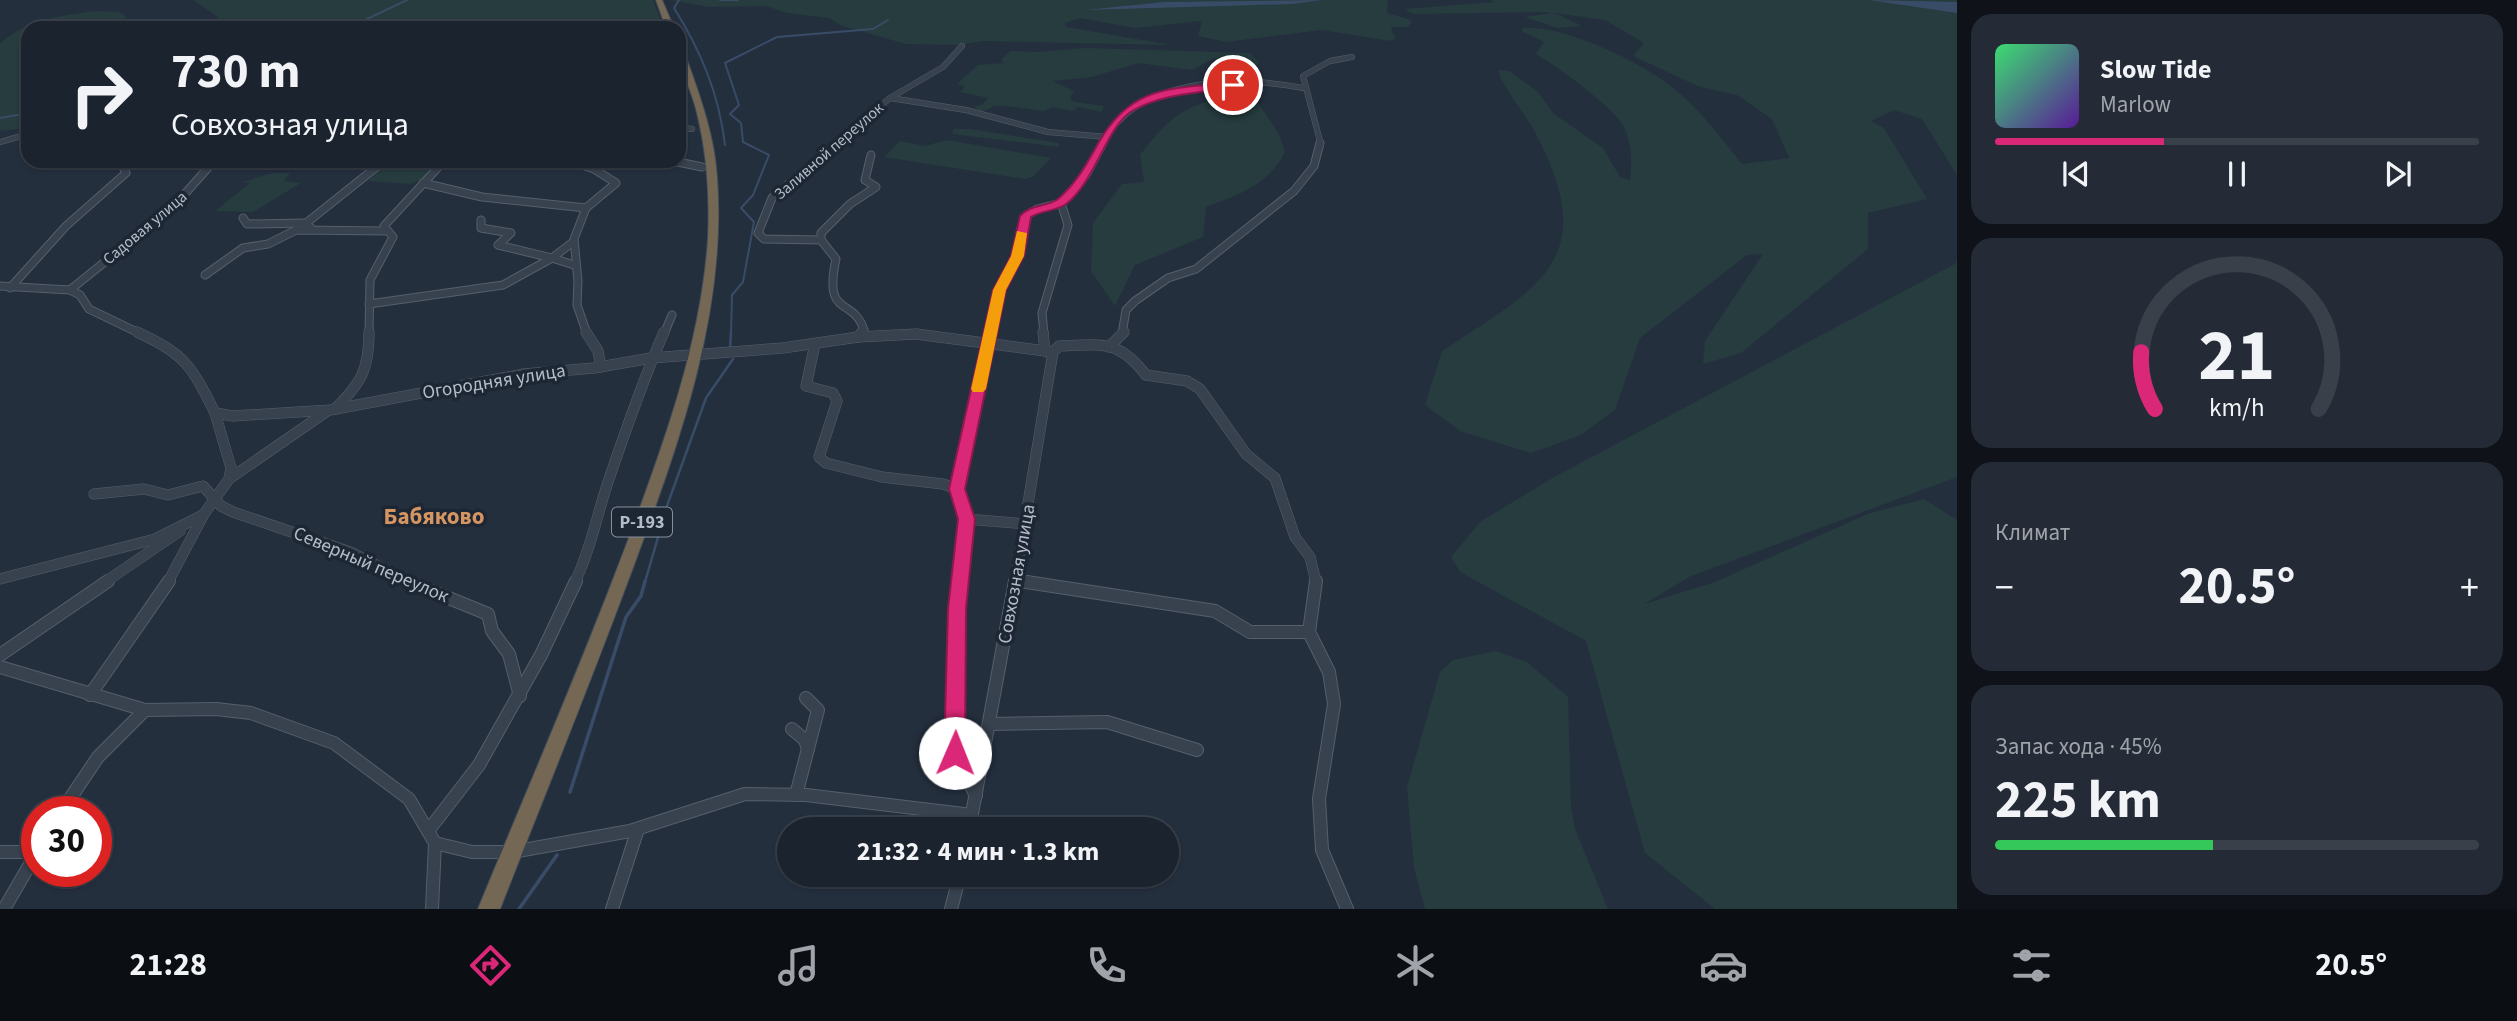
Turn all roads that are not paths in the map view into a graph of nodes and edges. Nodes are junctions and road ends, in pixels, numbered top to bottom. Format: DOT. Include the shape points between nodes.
graph roads {
  1 [pos="659,0"];
  2 [pos="667,21"];
  3 [pos="962,46"];
  4 [pos="1352,57"];
  5 [pos="686,67"];
  6 [pos="1303,76"];
  7 [pos="1285,83"];
  8 [pos="1303,88"];
  9 [pos="890,97"];
  10 [pos="686,128"];
  11 [pos="692,129"];
  12 [pos="21,136"];
  13 [pos="1107,137"];
  14 [pos="0,142"];
  15 [pos="871,155"];
  16 [pos="686,164"];
  17 [pos="702,167"];
  18 [pos="124,168"];
  19 [pos="208,168"];
  20 [pos="376,168"];
  21 [pos="437,168"];
  22 [pos="591,168"];
  23 [pos="423,183"];
  24 [pos="1060,203"];
  25 [pos="586,208"];
  26 [pos="243,218"];
  27 [pos="481,220"];
  28 [pos="309,225"];
  29 [pos="390,234"];
  30 [pos="821,240"];
  31 [pos="573,242"];
  32 [pos="552,258"];
  33 [pos="574,265"];
  34 [pos="205,275"];
  35 [pos="5,287"];
  36 [pos="70,290"];
  37 [pos="369,304"];
  38 [pos="672,315"];
  39 [pos="858,337"];
  40 [pos="815,344"];
  41 [pos="989,346"];
  42 [pos="1109,346"];
  43 [pos="1049,352"];
  44 [pos="696,355"];
  45 [pos="651,358"];
  46 [pos="601,367"];
  47 [pos="332,410"];
  48 [pos="215,413"];
  49 [pos="230,473"];
  50 [pos="203,486"];
  51 [pos="957,489"];
  52 [pos="94,494"];
  53 [pos="215,497"];
  54 [pos="204,514"];
  55 [pos="966,519"];
  56 [pos="1026,524"];
  57 [pos="180,531"];
  58 [pos="0,579"];
  59 [pos="1016,580"];
  60 [pos="1309,632"];
  61 [pos="0,654"];
  62 [pos="0,667"];
  63 [pos="90,695"];
  64 [pos="520,696"];
  65 [pos="806,698"];
  66 [pos="145,710"];
  67 [pos="989,724"];
  68 [pos="792,729"];
  69 [pos="808,749"];
  70 [pos="1197,750"];
  71 [pos="796,795"];
  72 [pos="70,796"];
  73 [pos="976,796"];
  74 [pos="972,815"];
  75 [pos="638,829"];
  76 [pos="432,837"];
  77 [pos="0,852"];
  78 [pos="21,852"];
  79 [pos="512,852"];
  80 [pos="21,880"];
  81 [pos="957,887"];
  82 [pos="4,909"];
  83 [pos="432,909"];
  84 [pos="489,909"];
  85 [pos="612,909"];
  86 [pos="951,909"];
  87 [pos="1347,909"];
  1 -- 2 [label="highway"];
  3 -- 9 [label="street, Заливной переулок" via="943,67"];
  4 -- 6 [label="street" via="1330,61"];
  5 -- 44 [label="highway, Р-193" via="703,109 714,189 710,270"];
  6 -- 7 [label="street"];
  6 -- 8 [label="street"];
  7 -- 8 [label="street"];
  7 -- 13 [label="street" via="1166,92 1126,110"];
  8 -- 42 [label="street" via="1321,145 1314,166 1294,191 1214,255 1135,300 1126,310 1125,332"];
  9 -- 13 [label="street" via="966,110 1048,132"];
  9 -- 30 [label="street, Заливной переулок" via="772,198 758,233 764,239"];
  10 -- 11 [label="street"];
  12 -- 14 [label="street"];
  13 -- 24 [label="street" via="1085,176"];
  15 -- 30 [label="street" via="864,175 876,187 850,204 821,233"];
  16 -- 17 [label="street"];
  18 -- 35 [label="street" via="126,173"];
  19 -- 36 [label="street, Садовая улица" via="174,206"];
  20 -- 28 [label="street"];
  21 -- 23 [label="street"];
  22 -- 25 [label="street" via="616,183"];
  23 -- 25 [label="street" via="482,197"];
  23 -- 29 [label="street" via="384,226"];
  24 -- 41 [label="street" via="1026,216 1017,256 1000,290"];
  24 -- 43 [label="street, Совхозная улица" via="1068,225 1042,313"];
  25 -- 31 [label="street" via="585,222"];
  26 -- 28 [label="street" via="247,224"];
  27 -- 32 [label="street" via="481,228 511,233 498,245"];
  28 -- 29 [label="street"];
  28 -- 34 [label="street" via="268,244 243,248"];
  29 -- 37 [label="street" via="369,280"];
  30 -- 39 [label="street" via="836,259 831,282 837,304 861,321 864,330"];
  31 -- 32 [label="street"];
  31 -- 33 [label="street"];
  32 -- 33 [label="street"];
  32 -- 37 [label="street" via="503,285"];
  33 -- 46 [label="street" via="579,317 584,331 599,347"];
  35 -- 36 [label="street"];
  36 -- 48 [label="street" via="80,295 89,309 175,350 197,377"];
  37 -- 47 [label="street" via="369,350 359,384"];
  38 -- 45 [label="street"];
  39 -- 40 [label="street, Огородняя улица"];
  39 -- 41 [label="street, Огородняя улица" via="916,334"];
  40 -- 44 [label="street, Огородняя улица"];
  40 -- 51 [label="street" via="806,386 833,393 837,401 819,457 853,470"];
  41 -- 43 [label="street, Огородняя улица"];
  41 -- 51 [label="street"];
  42 -- 43 [label="street, Огородняя улица" via="1059,346"];
  42 -- 60 [label="street" via="1130,354 1146,375 1187,381 1200,388 1246,454 1275,478 1295,537 1310,556 1317,586"];
  43 -- 56 [label="street, Совхозная улица"];
  44 -- 45 [label="street, Огородняя улица"];
  44 -- 79 [label="highway, Р-193" via="666,460"];
  45 -- 46 [label="street, Огородняя улица"];
  45 -- 64 [label="street" via="587,555"];
  46 -- 47 [label="street, Огородняя улица" via="512,375"];
  47 -- 48 [label="street" via="257,416"];
  47 -- 49 [label="street"];
  48 -- 49 [label="street"];
  49 -- 50 [label="street"];
  49 -- 53 [label="street"];
  50 -- 52 [label="street" via="168,495 144,489"];
  50 -- 53 [label="street, Северный переулок"];
  51 -- 55 [label="street"];
  53 -- 54 [label="street"];
  53 -- 64 [label="street, Северный переулок" via="233,512 350,552 423,589 488,614 492,631 509,654"];
  54 -- 57 [label="street"];
  54 -- 63 [label="street" via="176,571"];
  55 -- 56 [label="street"];
  55 -- 73 [label="street" via="957,609 955,753"];
  56 -- 59 [label="street, Совхозная улица"];
  57 -- 58 [label="street" via="150,543"];
  57 -- 61 [label="street"];
  59 -- 60 [label="street" via="1215,611 1250,632"];
  59 -- 67 [label="street, Совхозная улица"];
  60 -- 87 [label="street" via="1329,672 1334,704 1319,799 1322,850"];
  62 -- 63 [label="street"];
  63 -- 66 [label="street"];
  64 -- 76 [label="street"];
  65 -- 69 [label="street" via="818,710"];
  66 -- 72 [label="street" via="112,738"];
  66 -- 76 [label="street" via="251,713 334,743 409,799"];
  67 -- 70 [label="street" via="1107,722"];
  67 -- 73 [label="street, Совхозная улица"];
  68 -- 69 [label="street"];
  69 -- 71 [label="street"];
  71 -- 74 [label="street"];
  71 -- 75 [label="street" via="745,794"];
  73 -- 74 [label="street, Совхозная улица"];
  75 -- 79 [label="street"];
  75 -- 85 [label="street"];
  76 -- 79 [label="street" via="472,852"];
  76 -- 83 [label="street"];
  77 -- 78 [label="street"];
  79 -- 84 [label="highway, Р-193"];
  80 -- 82 [label="street"];
  81 -- 86 [label="street"];
}
